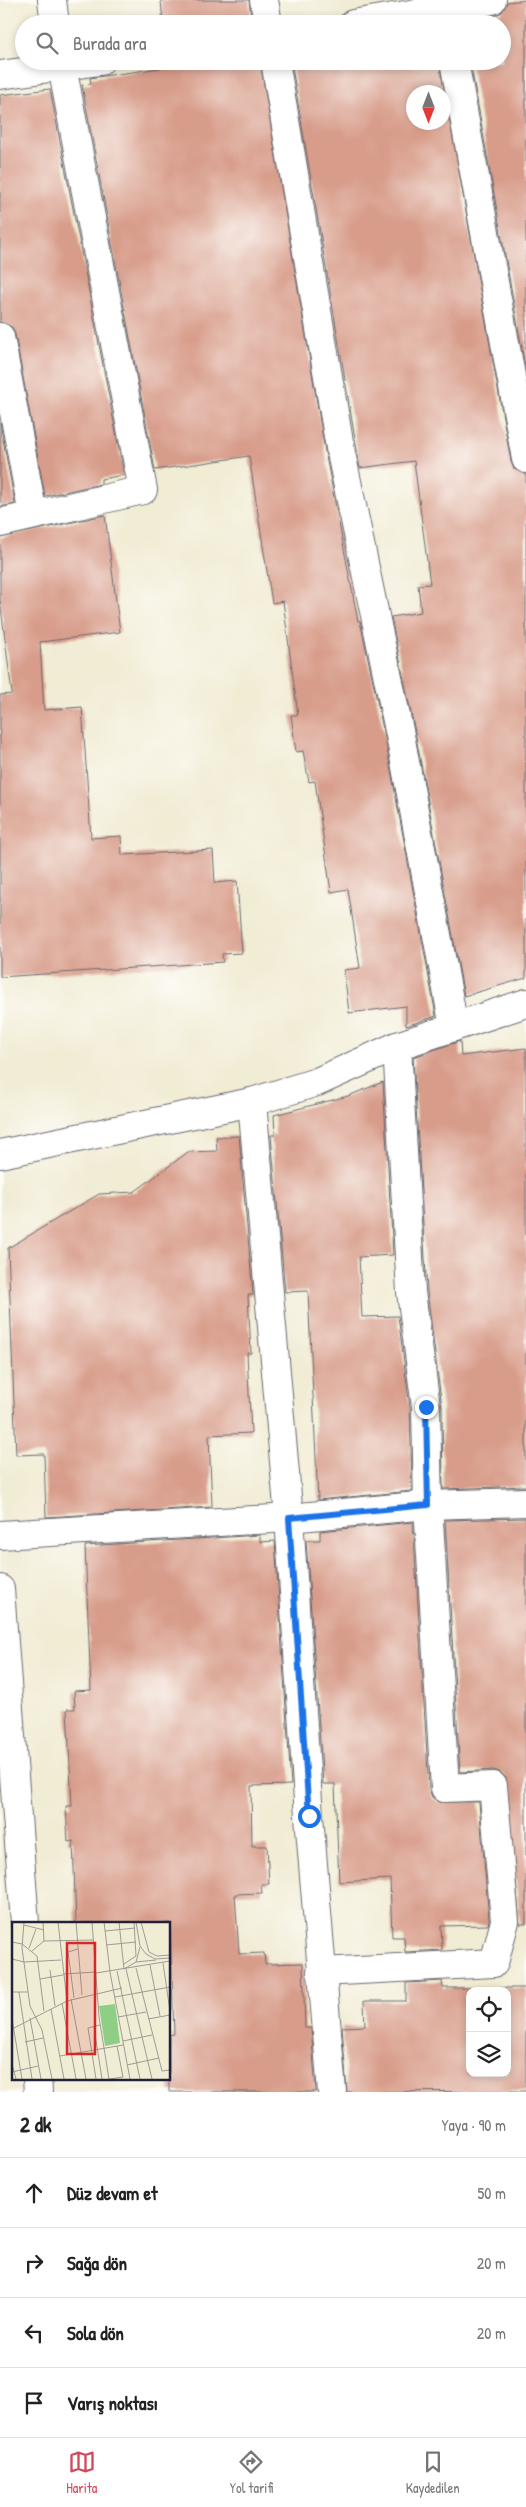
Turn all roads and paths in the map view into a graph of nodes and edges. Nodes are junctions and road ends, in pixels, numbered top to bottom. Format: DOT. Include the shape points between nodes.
graph roads {
  1 [pos="52,0"];
  2 [pos="264,0"];
  3 [pos="492,0"];
  4 [pos="444,11"];
  5 [pos="54,15"];
  6 [pos="266,15"];
  7 [pos="416,15"];
  8 [pos="24,70"];
  9 [pos="62,70"];
  10 [pos="277,70"];
  11 [pos="456,70"];
  12 [pos="0,74"];
  13 [pos="0,337"];
  14 [pos="526,459"];
  15 [pos="33,515"];
  16 [pos="0,523"];
  17 [pos="526,1003"];
  18 [pos="454,1027"];
  19 [pos="397,1046"];
  20 [pos="252,1102"];
  21 [pos="0,1154"];
  22 [pos="526,1502"];
  23 [pos="428,1505"];
  24 [pos="289,1518"];
  25 [pos="0,1535"];
  26 [pos="0,1589"];
  27 [pos="25,1922"];
  28 [pos="321,1972"];
  29 [pos="332,2092"];
  1 -- 5 [label="street"];
  2 -- 6 [label="street"];
  3 -- 4 [label="street"];
  4 -- 7 [label="street"];
  8 -- 12 [label="street"];
  9 -- 15 [label="street" via="143,490"];
  10 -- 18 [label="street" via="340,448 401,740"];
  11 -- 14 [label="street"];
  13 -- 15 [label="street"];
  15 -- 16 [label="street"];
  17 -- 18 [label="street"];
  18 -- 19 [label="street"];
  19 -- 20 [label="street" via="316,1082"];
  19 -- 23 [label="street" via="411,1292 426,1407"];
  20 -- 21 [label="street"];
  20 -- 24 [label="street"];
  22 -- 23 [label="street"];
  23 -- 24 [label="street"];
  23 -- 28 [label="street" via="445,1788 493,1786 505,1921 494,1963"];
  24 -- 25 [label="street"];
  24 -- 28 [label="street"];
  26 -- 27 [label="street"];
  28 -- 29 [label="street"];
}
